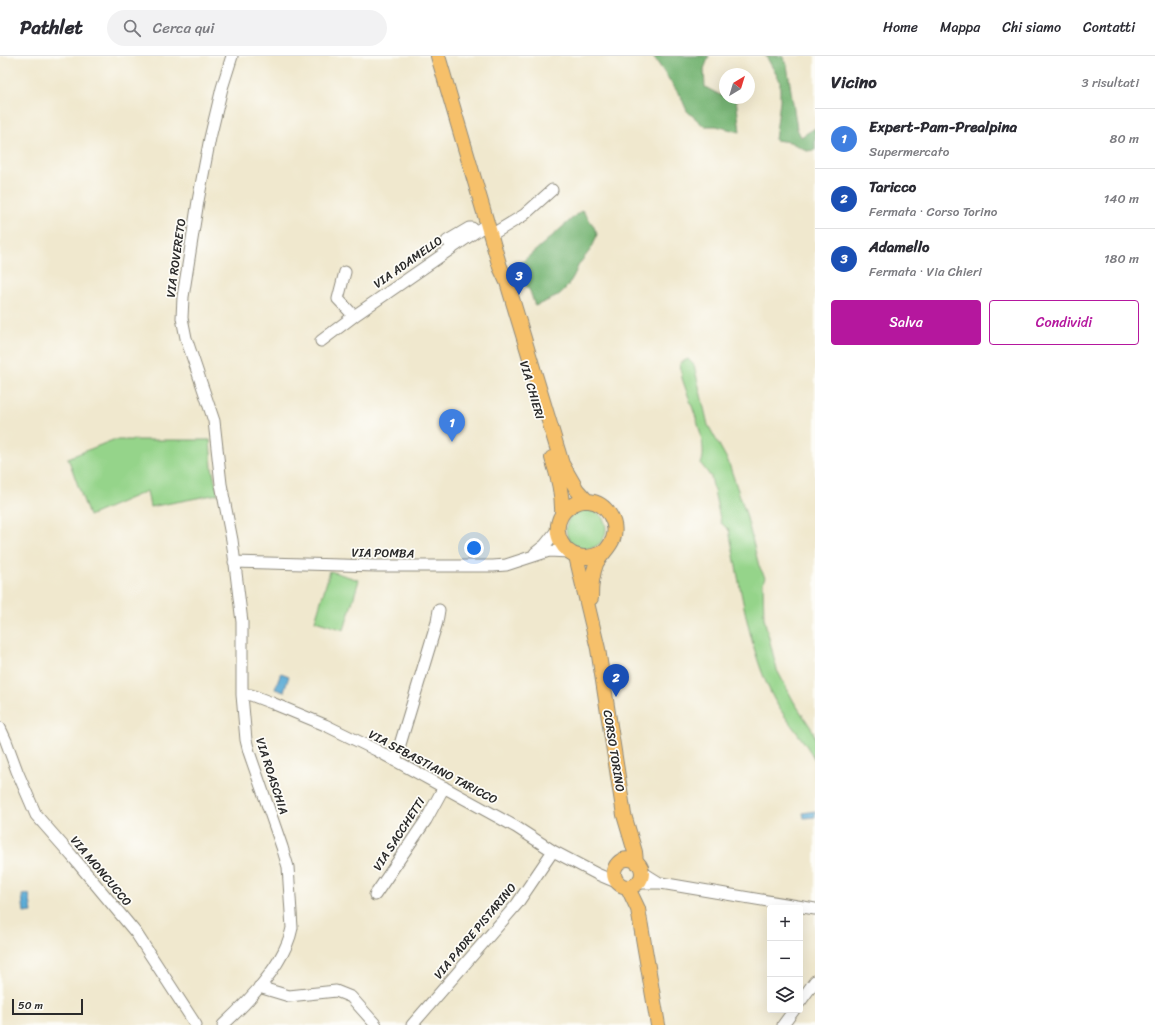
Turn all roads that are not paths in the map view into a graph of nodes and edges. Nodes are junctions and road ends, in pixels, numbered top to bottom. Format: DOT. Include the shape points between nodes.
graph roads {
  1 [pos="232,56"];
  2 [pos="438,56"];
  3 [pos="552,190"];
  4 [pos="485,230"];
  5 [pos="447,242"];
  6 [pos="499,261"];
  7 [pos="345,272"];
  8 [pos="354,316"];
  9 [pos="321,341"];
  10 [pos="219,463"];
  11 [pos="587,501"];
  12 [pos="562,514"];
  13 [pos="557,530"];
  14 [pos="603,552"];
  15 [pos="573,554"];
  16 [pos="530,556"];
  17 [pos="234,562"];
  18 [pos="439,610"];
  19 [pos="591,616"];
  20 [pos="242,695"];
  21 [pos="0,728"];
  22 [pos="395,761"];
  23 [pos="444,787"];
  24 [pos="553,851"];
  25 [pos="626,876"];
  26 [pos="374,895"];
  27 [pos="815,909"];
  28 [pos="815,981"];
  29 [pos="259,987"];
  30 [pos="803,998"];
  31 [pos="792,1013"];
  32 [pos="196,1025"];
  33 [pos="223,1025"];
  34 [pos="376,1025"];
  35 [pos="412,1025"];
  36 [pos="658,1025"];
  37 [pos="783,1025"];
  1 -- 10 [label="street, VIA ROVERETO" via="210,138 183,297 182,318 186,338 214,421"];
  2 -- 4 [label="main road, VIA CHIERI"];
  3 -- 4 [label="street" via="524,215"];
  4 -- 5 [label="street, VIA ADAMELLO" via="468,228"];
  4 -- 6 [label="main road, VIA CHIERI"];
  4 -- 8 [label="street, VIA ADAMELLO"];
  6 -- 11 [label="main road, VIA CHIERI" via="562,464 577,490"];
  6 -- 12 [label="main road, VIA CHIERI" via="501,282 558,478"];
  7 -- 8 [label="street" via="338,299"];
  8 -- 9 [label="street, VIA ADAMELLO"];
  10 -- 17 [label="street, VIA ROASCHIA" via="220,484"];
  11 -- 12 [label="main road" via="569,506"];
  11 -- 14 [label="main road, VIA CHIERI" via="604,507 613,521 613,538"];
  12 -- 13 [label="main road, VIA CHIERI"];
  13 -- 15 [label="main road" via="563,546"];
  13 -- 16 [label="street, VIA POMBA" via="545,545"];
  14 -- 15 [label="main road" via="590,557"];
  14 -- 19 [label="main road, VIA CHIERI" via="596,564 591,582"];
  15 -- 16 [label="street, VIA POMBA" via="549,551"];
  15 -- 19 [label="main road"];
  16 -- 17 [label="street, VIA POMBA" via="506,565 493,566"];
  17 -- 20 [label="street, VIA ROASCHIA" via="242,622"];
  18 -- 22 [label="street"];
  19 -- 25 [label="main road, CORSO TORINO" via="624,815"];
  20 -- 22 [label="street, VIA SEBASTIANO TARICCO" via="251,695 325,725"];
  20 -- 29 [label="street, VIA ROASCHIA" via="249,752 288,867 292,928 277,964"];
  21 -- 32 [label="street, VIA MONCUCCO" via="36,815 136,933"];
  22 -- 23 [label="street, VIA SEBASTIANO TARICCO"];
  23 -- 24 [label="street, VIA SEBASTIANO TARICCO" via="516,826"];
  23 -- 26 [label="street, VIA SACCHETTI" via="426,820"];
  24 -- 25 [label="street, VIA SEBASTIANO TARICCO"];
  24 -- 35 [label="street, VIA PADRE PISTARINO" via="517,904"];
  25 -- 27 [label="street"];
  25 -- 36 [label="main road, CORSO TORINO" via="640,899 638,909"];
  28 -- 30 [label="street"];
  29 -- 33 [label="street, VIA ROASCHIA"];
  29 -- 34 [label="street" via="289,996 336,991 351,997"];
  31 -- 37 [label="street"];
}
